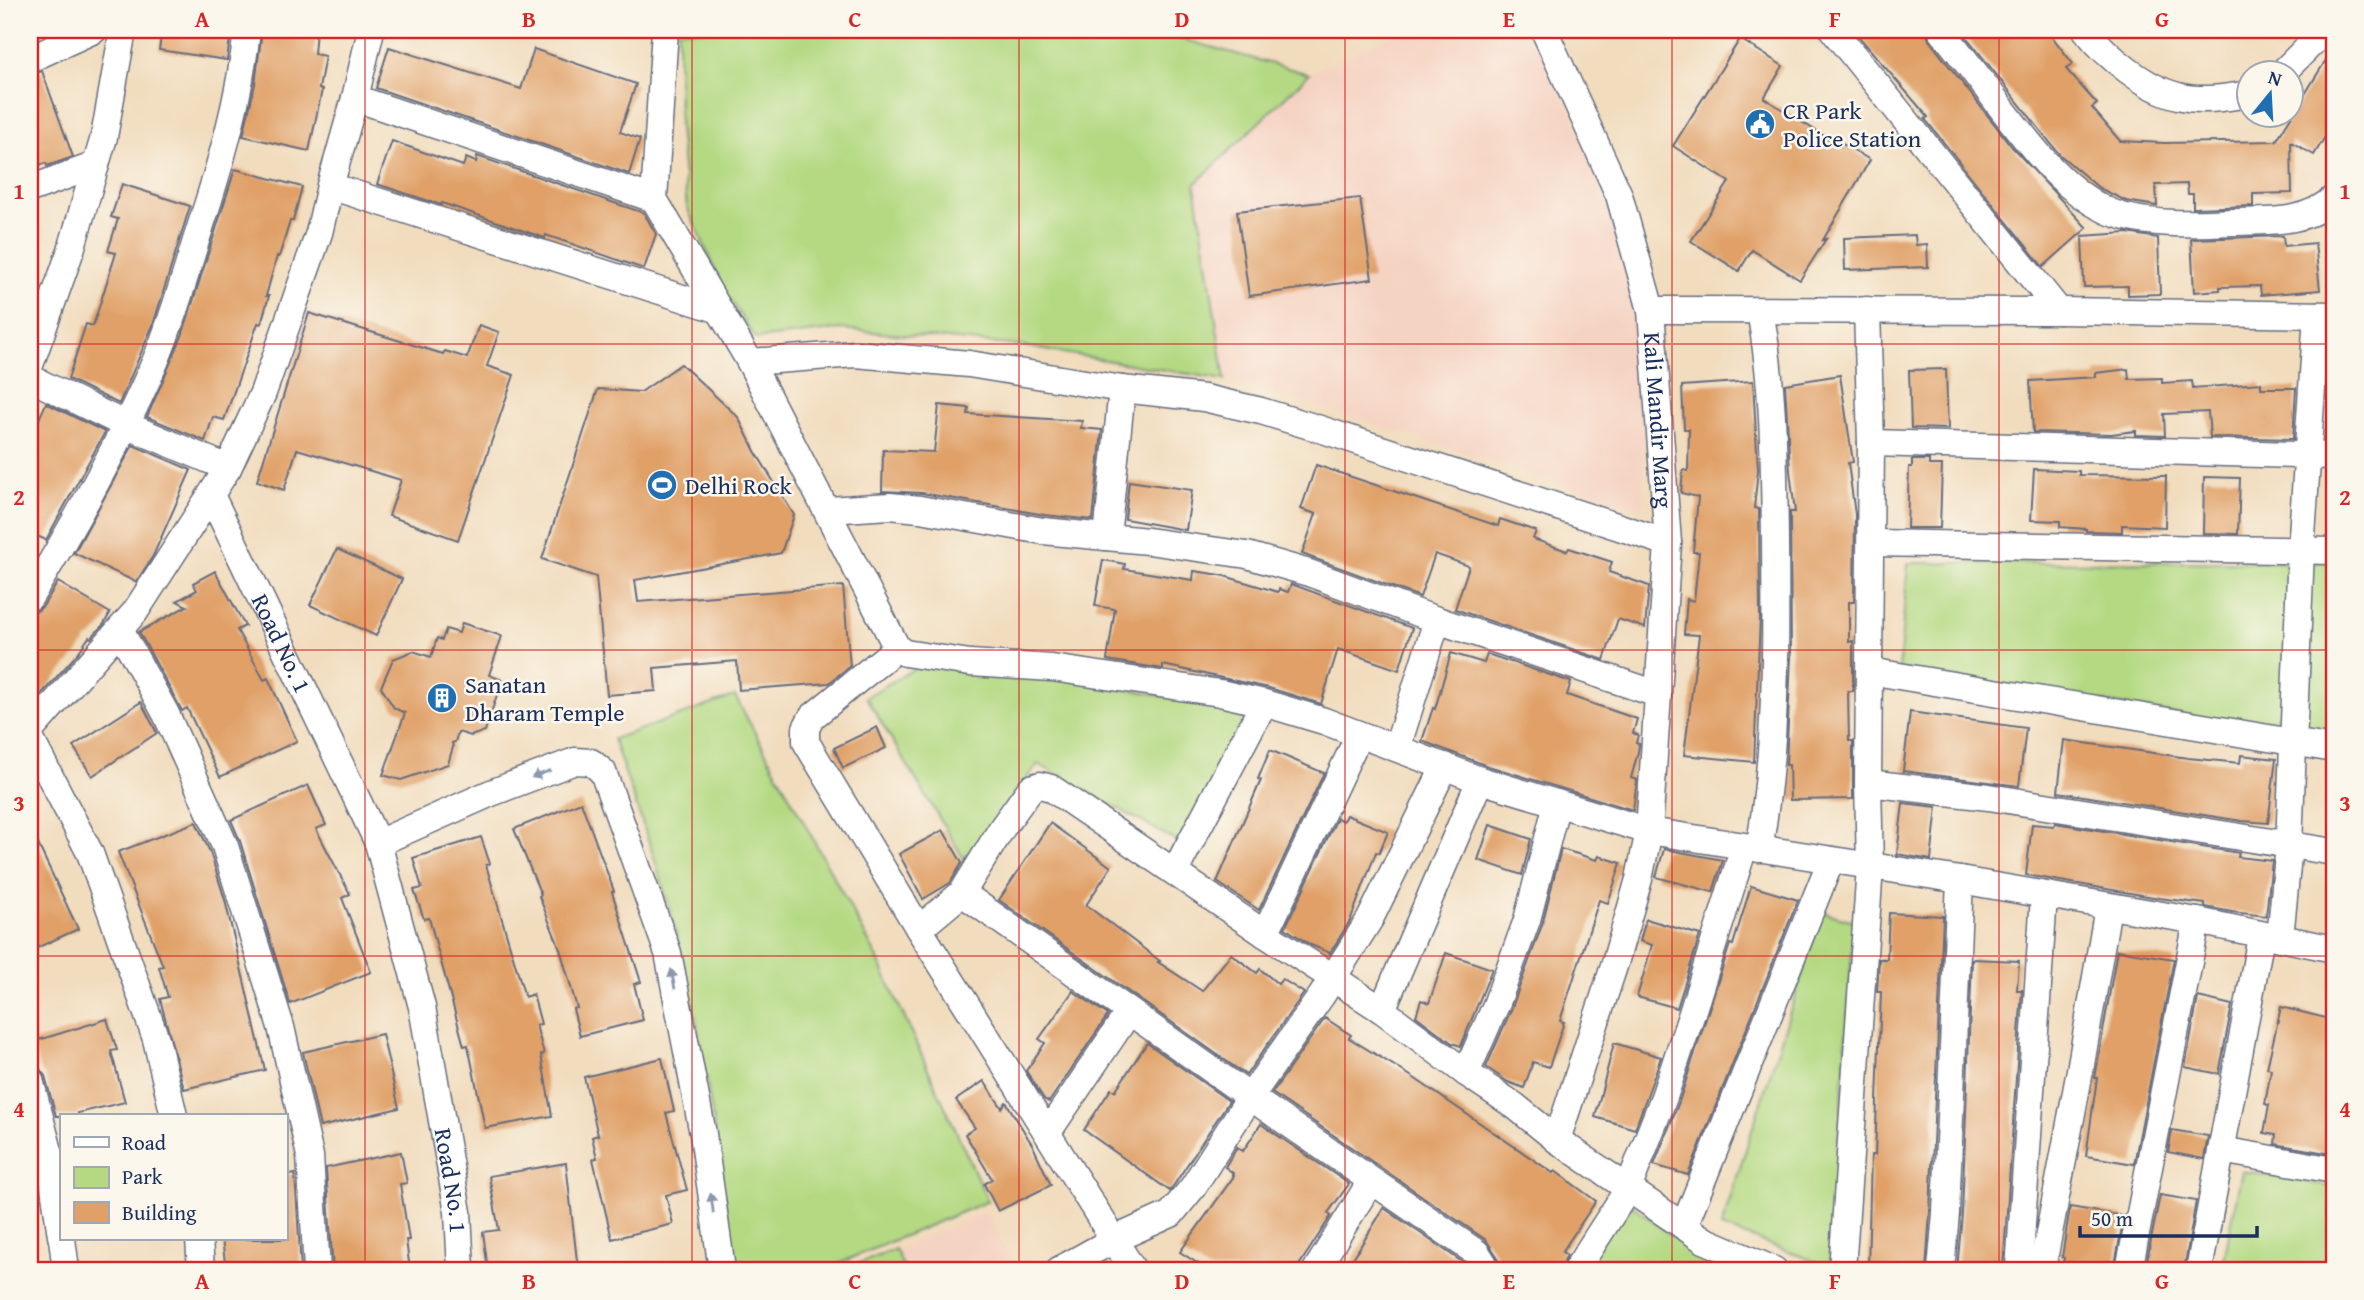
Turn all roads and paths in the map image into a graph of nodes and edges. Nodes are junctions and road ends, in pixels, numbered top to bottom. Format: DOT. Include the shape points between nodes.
graph roads {
  1 [pos="94,30"];
  2 [pos="123,30"];
  3 [pos="247,30"];
  4 [pos="371,30"];
  5 [pos="665,30"];
  6 [pos="1544,30"];
  7 [pos="1833,30"];
  8 [pos="1941,30"];
  9 [pos="2325,30"];
  10 [pos="2096,33"];
  11 [pos="30,59"];
  12 [pos="2295,60"];
  13 [pos="2234,96"];
  14 [pos="355,98"];
  15 [pos="96,165"];
  16 [pos="330,186"];
  17 [pos="30,189"];
  18 [pos="2334,198"];
  19 [pos="654,199"];
  20 [pos="717,309"];
  21 [pos="1651,310"];
  22 [pos="1867,310"];
  23 [pos="1760,311"];
  24 [pos="2059,311"];
  25 [pos="2326,315"];
  26 [pos="750,362"];
  27 [pos="30,365"];
  28 [pos="30,378"];
  29 [pos="1122,388"];
  30 [pos="126,425"];
  31 [pos="1871,443"];
  32 [pos="2308,455"];
  33 [pos="2334,456"];
  34 [pos="228,468"];
  35 [pos="211,495"];
  36 [pos="828,510"];
  37 [pos="1107,537"];
  38 [pos="1668,543"];
  39 [pos="1871,543"];
  40 [pos="2301,550"];
  41 [pos="2334,551"];
  42 [pos="30,597"];
  43 [pos="1437,620"];
  44 [pos="120,630"];
  45 [pos="897,648"];
  46 [pos="1869,670"];
  47 [pos="1657,694"];
  48 [pos="1264,703"];
  49 [pos="30,731"];
  50 [pos="1359,735"];
  51 [pos="30,738"];
  52 [pos="2293,743"];
  53 [pos="1397,748"];
  54 [pos="2334,748"];
  55 [pos="1445,766"];
  56 [pos="1480,780"];
  57 [pos="1868,783"];
  58 [pos="1557,803"];
  59 [pos="1649,831"];
  60 [pos="378,844"];
  61 [pos="2289,845"];
  62 [pos="1751,848"];
  63 [pos="2334,852"];
  64 [pos="1831,860"];
  65 [pos="1870,867"];
  66 [pos="1175,871"];
  67 [pos="1960,880"];
  68 [pos="961,893"];
  69 [pos="2044,896"];
  70 [pos="2108,907"];
  71 [pos="2197,921"];
  72 [pos="919,929"];
  73 [pos="1265,934"];
  74 [pos="2271,937"];
  75 [pos="2334,948"];
  76 [pos="1332,978"];
  77 [pos="1382,1010"];
  78 [pos="1129,1012"];
  79 [pos="1466,1073"];
  80 [pos="30,1080"];
  81 [pos="1250,1097"];
  82 [pos="174,1114"];
  83 [pos="1048,1132"];
  84 [pos="1557,1140"];
  85 [pos="2221,1150"];
  86 [pos="2334,1170"];
  87 [pos="1371,1181"];
  88 [pos="1628,1189"];
  89 [pos="60,1224"];
  90 [pos="1684,1226"];
  91 [pos="1115,1239"];
  92 [pos="62,1240"];
  93 [pos="199,1240"];
  94 [pos="1488,1266"];
  95 [pos="66,1270"];
  96 [pos="201,1270"];
  97 [pos="317,1270"];
  98 [pos="461,1270"];
  99 [pos="722,1270"];
  100 [pos="1059,1270"];
  101 [pos="1133,1270"];
  102 [pos="1316,1270"];
  103 [pos="1576,1270"];
  104 [pos="1774,1270"];
  105 [pos="1842,1270"];
  106 [pos="1941,1270"];
  107 [pos="2019,1270"];
  108 [pos="2042,1270"];
  109 [pos="2129,1270"];
  110 [pos="2199,1270"];
  1 -- 11 [label="street"];
  2 -- 15 [label="street"];
  3 -- 30 [label="street" via="223,158 156,361"];
  4 -- 14 [label="street"];
  5 -- 19 [label="street"];
  6 -- 21 [label="street, Kali Mandir Marg" via="1619,195"];
  7 -- 24 [label="street"];
  8 -- 18 [label="street" via="2037,153 2077,194 2108,211 2146,220 2285,221 2311,214"];
  9 -- 12 [label="street"];
  10 -- 13 [label="street" via="2100,48 2138,78 2178,96"];
  14 -- 16 [label="street"];
  14 -- 19 [label="street"];
  15 -- 17 [label="street"];
  15 -- 27 [label="street"];
  16 -- 20 [label="street"];
  16 -- 34 [label="street" via="319,233 263,393"];
  19 -- 20 [label="street"];
  20 -- 26 [label="street"];
  21 -- 23 [label="street"];
  21 -- 38 [label="street, Kali Mandir Marg"];
  22 -- 23 [label="street"];
  22 -- 24 [label="street"];
  22 -- 31 [label="street"];
  23 -- 62 [label="street" via="1767,348 1774,464 1775,595 1763,825"];
  24 -- 25 [label="street"];
  25 -- 32 [label="street"];
  26 -- 29 [label="street" via="855,354 969,364"];
  26 -- 36 [label="street"];
  28 -- 30 [label="street"];
  29 -- 37 [label="street"];
  29 -- 38 [label="street" via="1205,398 1261,411"];
  30 -- 34 [label="street"];
  30 -- 42 [label="street"];
  31 -- 32 [label="street"];
  31 -- 39 [label="street"];
  32 -- 33 [label="street"];
  32 -- 40 [label="street"];
  34 -- 35 [label="street"];
  35 -- 44 [label="street"];
  35 -- 60 [label="street, Road No. 1"];
  36 -- 37 [label="street" via="890,506"];
  36 -- 45 [label="street"];
  37 -- 43 [label="street" via="1247,555"];
  38 -- 47 [label="street, Kali Mandir Marg"];
  39 -- 40 [label="street"];
  39 -- 46 [label="street"];
  40 -- 41 [label="street"];
  40 -- 52 [label="street"];
  43 -- 47 [label="street"];
  43 -- 53 [label="street"];
  44 -- 49 [label="street"];
  44 -- 97 [label="street" via="166,715 225,846 281,1027 310,1156"];
  45 -- 48 [label="street" via="912,656 1146,680"];
  45 -- 72 [label="street" via="812,717 806,742"];
  46 -- 52 [label="street"];
  46 -- 57 [label="street"];
  47 -- 59 [label="street, Kali Mandir Marg"];
  48 -- 50 [label="street"];
  48 -- 66 [label="street"];
  50 -- 53 [label="street"];
  50 -- 73 [label="street"];
  51 -- 82 [label="street" via="90,853 156,1039"];
  52 -- 54 [label="street"];
  52 -- 61 [label="street"];
  53 -- 55 [label="street"];
  55 -- 56 [label="street"];
  55 -- 76 [label="street" via="1370,919"];
  56 -- 58 [label="street"];
  56 -- 77 [label="street"];
  57 -- 61 [label="street" via="1989,797"];
  57 -- 65 [label="street"];
  58 -- 59 [label="street"];
  58 -- 79 [label="street" via="1527,920"];
  59 -- 62 [label="street"];
  59 -- 84 [label="street, Kali Mandir Marg" via="1615,963"];
  60 -- 98 [label="street, Road No. 1" via="422,1007 458,1212"];
  99 -- 60 [label="street, one-way" via="703,1134 668,953 603,772 591,762 575,761"];
  61 -- 63 [label="street"];
  61 -- 74 [label="street"];
  62 -- 64 [label="street"];
  62 -- 88 [label="street"];
  64 -- 65 [label="street"];
  64 -- 90 [label="street"];
  65 -- 67 [label="street"];
  65 -- 105 [label="street"];
  66 -- 68 [label="street" via="1040,785 1031,788"];
  66 -- 73 [label="street"];
  67 -- 69 [label="street"];
  67 -- 106 [label="street"];
  68 -- 72 [label="street"];
  68 -- 78 [label="street"];
  69 -- 70 [label="street"];
  69 -- 107 [label="street"];
  70 -- 71 [label="street"];
  70 -- 108 [label="street"];
  71 -- 74 [label="street"];
  71 -- 109 [label="street"];
  72 -- 83 [label="street"];
  73 -- 76 [label="street"];
  74 -- 75 [label="street"];
  74 -- 85 [label="street"];
  76 -- 77 [label="street"];
  76 -- 81 [label="street"];
  77 -- 79 [label="street"];
  78 -- 81 [label="street"];
  78 -- 83 [label="street"];
  79 -- 84 [label="street"];
  80 -- 89 [label="street" via="49,1151"];
  81 -- 87 [label="street"];
  81 -- 91 [label="street" via="1171,1214"];
  83 -- 91 [label="street"];
  84 -- 88 [label="street"];
  85 -- 86 [label="street"];
  85 -- 110 [label="street"];
  87 -- 94 [label="street"];
  87 -- 102 [label="street"];
  88 -- 90 [label="street"];
  88 -- 103 [label="street"];
  90 -- 104 [label="street" via="1704,1240"];
  91 -- 100 [label="street"];
  91 -- 101 [label="street"];
  92 -- 95 [label="street"];
  93 -- 96 [label="street"];
}
